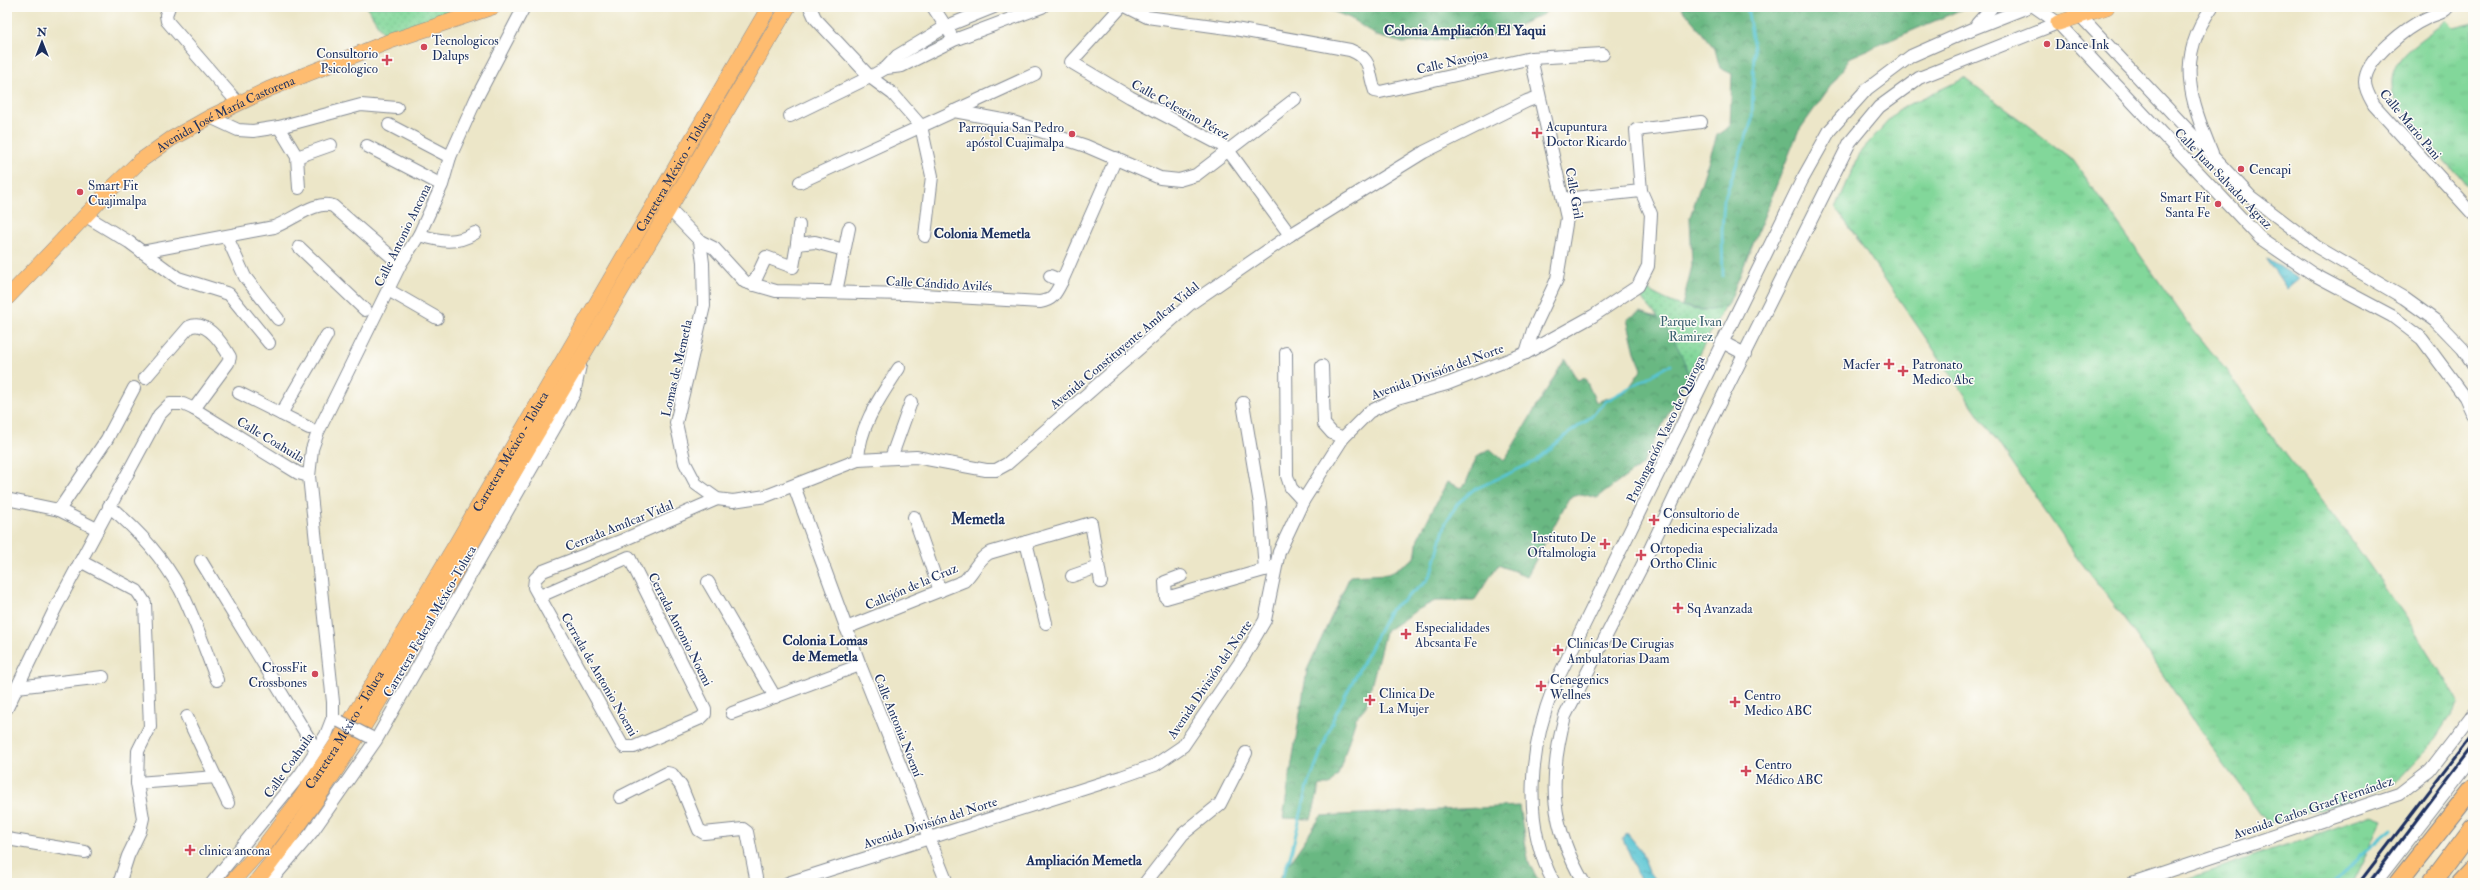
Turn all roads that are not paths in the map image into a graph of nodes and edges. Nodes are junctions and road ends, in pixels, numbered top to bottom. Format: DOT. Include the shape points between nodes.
graph roads {
  1 [pos="169,7"];
  2 [pos="493,7"];
  3 [pos="524,7"];
  4 [pos="788,7"];
  5 [pos="810,7"];
  6 [pos="933,7"];
  7 [pos="994,7"];
  8 [pos="1042,7"];
  9 [pos="1121,7"];
  10 [pos="1127,7"];
  11 [pos="1992,7"];
  12 [pos="2028,7"];
  13 [pos="2035,7"];
  14 [pos="2107,7"];
  15 [pos="2212,7"];
  16 [pos="2436,7"];
  17 [pos="2448,7"];
  18 [pos="766,10"];
  19 [pos="2075,11"];
  20 [pos="2428,17"];
  21 [pos="2058,23"];
  22 [pos="947,26"];
  23 [pos="1972,29"];
  24 [pos="954,40"];
  25 [pos="2106,43"];
  26 [pos="1604,54"];
  27 [pos="1531,58"];
  28 [pos="2090,58"];
  29 [pos="886,68"];
  30 [pos="1035,74"];
  31 [pos="870,77"];
  32 [pos="1539,97"];
  33 [pos="1295,99"];
  34 [pos="238,103"];
  35 [pos="397,108"];
  36 [pos="954,111"];
  37 [pos="790,116"];
  38 [pos="210,117"];
  39 [pos="1702,122"];
  40 [pos="389,125"];
  41 [pos="921,126"];
  42 [pos="279,127"];
  43 [pos="332,145"];
  44 [pos="368,146"];
  45 [pos="1228,150"];
  46 [pos="297,157"];
  47 [pos="450,157"];
  48 [pos="1116,158"];
  49 [pos="2215,159"];
  50 [pos="436,182"];
  51 [pos="800,182"];
  52 [pos="299,188"];
  53 [pos="1641,191"];
  54 [pos="2251,197"];
  55 [pos="1564,199"];
  56 [pos="670,210"];
  57 [pos="2473,214"];
  58 [pos="86,216"];
  59 [pos="2240,216"];
  60 [pos="799,225"];
  61 [pos="849,228"];
  62 [pos="475,233"];
  63 [pos="418,235"];
  64 [pos="1290,235"];
  65 [pos="227,236"];
  66 [pos="925,236"];
  67 [pos="700,241"];
  68 [pos="797,244"];
  69 [pos="299,247"];
  70 [pos="844,250"];
  71 [pos="142,252"];
  72 [pos="394,258"];
  73 [pos="1050,276"];
  74 [pos="1062,281"];
  75 [pos="753,285"];
  76 [pos="13,287"];
  77 [pos="390,291"];
  78 [pos="836,292"];
  79 [pos="7,298"];
  80 [pos="365,310"];
  81 [pos="437,318"];
  82 [pos="278,319"];
  83 [pos="327,335"];
  84 [pos="1722,342"];
  85 [pos="268,343"];
  86 [pos="1286,353"];
  87 [pos="1526,353"];
  88 [pos="1746,354"];
  89 [pos="582,356"];
  90 [pos="2473,364"];
  91 [pos="1322,366"];
  92 [pos="899,368"];
  93 [pos="145,378"];
  94 [pos="134,388"];
  95 [pos="239,393"];
  96 [pos="911,402"];
  97 [pos="1243,403"];
  98 [pos="194,409"];
  99 [pos="281,414"];
  100 [pos="2473,415"];
  101 [pos="309,428"];
  102 [pos="1343,438"];
  103 [pos="891,458"];
  104 [pos="858,460"];
  105 [pos="309,476"];
  106 [pos="794,486"];
  107 [pos="717,499"];
  108 [pos="11,500"];
  109 [pos="1303,501"];
  110 [pos="109,506"];
  111 [pos="59,510"];
  112 [pos="914,517"];
  113 [pos="97,529"];
  114 [pos="1026,542"];
  115 [pos="201,561"];
  116 [pos="82,562"];
  117 [pos="1098,567"];
  118 [pos="1270,569"];
  119 [pos="1072,576"];
  120 [pos="1181,576"];
  121 [pos="535,579"];
  122 [pos="708,582"];
  123 [pos="1101,582"];
  124 [pos="940,591"];
  125 [pos="540,596"];
  126 [pos="1046,623"];
  127 [pos="846,628"];
  128 [pos="860,665"];
  129 [pos="103,677"];
  130 [pos="217,680"];
  131 [pos="17,687"];
  132 [pos="775,697"];
  133 [pos="7,708"];
  134 [pos="732,713"];
  135 [pos="705,714"];
  136 [pos="2473,714"];
  137 [pos="187,717"];
  138 [pos="336,719"];
  139 [pos="373,739"];
  140 [pos="316,750"];
  141 [pos="1246,753"];
  142 [pos="2473,757"];
  143 [pos="216,778"];
  144 [pos="137,783"];
  145 [pos="2473,788"];
  146 [pos="620,797"];
  147 [pos="228,803"];
  148 [pos="2473,828"];
  149 [pos="929,837"];
  150 [pos="7,838"];
  151 [pos="85,852"];
  152 [pos="2473,868"];
  153 [pos="120,881"];
  154 [pos="212,883"];
  155 [pos="231,883"];
  156 [pos="255,883"];
  157 [pos="269,883"];
  158 [pos="757,883"];
  159 [pos="788,883"];
  160 [pos="947,883"];
  161 [pos="1145,883"];
  162 [pos="1554,883"];
  163 [pos="1584,883"];
  164 [pos="2132,883"];
  165 [pos="2375,883"];
  166 [pos="2398,883"];
  167 [pos="2432,883"];
  168 [pos="2460,883"];
  1 -- 34 [label="street" via="167,21"];
  2 -- 34 [label="main road, Avenida José María Castorena" via="388,42"];
  3 -- 47 [label="street, Calle Antonio Ancona" via="476,99"];
  4 -- 56 [label="main road, Carretera México - Toluca"];
  5 -- 31 [label="street" via="814,18"];
  6 -- 22 [label="street"];
  7 -- 22 [label="street"];
  8 -- 24 [label="street"];
  9 -- 45 [label="street, Calle Celestino Pérez" via="1071,62"];
  10 -- 27 [label="street, Calle Navojoa" via="1147,17 1235,29 1350,50 1363,55 1370,66 1375,91 1380,92"];
  11 -- 23 [label="street"];
  12 -- 23 [label="street, Prolongación Vasco de Quiroga"];
  13 -- 21 [label="street, Calle Juan Salvador Agraz"];
  14 -- 19 [label="main road"];
  15 -- 49 [label="street" via="2196,32 2191,50 2190,75 2192,100"];
  16 -- 20 [label="street, Calle Mario Pani"];
  17 -- 20 [label="street, Calle Mario Pani" via="2445,12"];
  18 -- 155 [label="main road, Carretera México - Toluca" via="336,746 275,833"];
  19 -- 21 [label="main road"];
  19 -- 25 [label="street, Calle Juan Salvador Agraz"];
  20 -- 57 [label="street, Calle Mario Pani" via="2396,39 2373,60 2367,68 2365,83 2374,105"];
  21 -- 28 [label="street, Calle Juan Salvador Agraz"];
  21 -- 88 [label="street" via="1919,78 1879,107 1850,142"];
  22 -- 24 [label="street"];
  22 -- 29 [label="street" via="897,56"];
  23 -- 84 [label="street, Prolongación Vasco de Quiroga" via="1911,56 1867,89 1830,130 1802,180"];
  24 -- 29 [label="street" via="902,66"];
  25 -- 28 [label="street"];
  25 -- 49 [label="street, Calle Juan Salvador Agraz"];
  26 -- 27 [label="street, Calle Navojoa"];
  27 -- 32 [label="street, Calle Gril"];
  28 -- 59 [label="street, Calle Juan Salvador Agraz"];
  29 -- 31 [label="street"];
  30 -- 36 [label="street"];
  31 -- 37 [label="street"];
  31 -- 41 [label="street" via="893,94"];
  32 -- 55 [label="street, Calle Gril"];
  32 -- 64 [label="street, Avenida Constituyente Amílcar Vidal" via="1424,152"];
  33 -- 45 [label="street"];
  34 -- 38 [label="main road, Avenida José María Castorena"];
  35 -- 42 [label="street" via="361,105"];
  36 -- 41 [label="street"];
  36 -- 48 [label="street" via="1013,122"];
  38 -- 42 [label="street" via="238,130 253,131"];
  38 -- 58 [label="main road, Avenida José María Castorena" via="171,139 140,162"];
  39 -- 53 [label="street, Avenida División del Norte" via="1636,130"];
  40 -- 47 [label="street"];
  41 -- 51 [label="street"];
  41 -- 66 [label="street" via="932,176"];
  42 -- 46 [label="street"];
  43 -- 46 [label="street"];
  44 -- 50 [label="street"];
  45 -- 48 [label="street" via="1196,175 1179,180 1160,178"];
  45 -- 64 [label="street, Calle Celestino Pérez"];
  46 -- 52 [label="street"];
  47 -- 63 [label="street, Calle Antonio Ancona" via="442,185"];
  48 -- 74 [label="street"];
  49 -- 54 [label="street, Calle Juan Salvador Agraz"];
  53 -- 55 [label="street"];
  53 -- 87 [label="street, Avenida División del Norte" via="1651,214 1651,238 1648,266 1638,286 1593,316"];
  54 -- 59 [label="street" via="2246,195 2241,201"];
  54 -- 90 [label="street, Calle Juan Salvador Agraz" via="2317,247 2404,298 2436,321 2463,349"];
  55 -- 87 [label="street, Calle Gril" via="1566,231 1558,279 1533,330"];
  56 -- 67 [label="street"];
  56 -- 89 [label="main road, Carretera México - Toluca"];
  58 -- 71 [label="street"];
  58 -- 76 [label="main road, Avenida José María Castorena"];
  59 -- 100 [label="street, Calle Juan Salvador Agraz" via="2260,238 2313,274 2392,316 2422,339 2465,397"];
  60 -- 68 [label="street"];
  61 -- 70 [label="street"];
  62 -- 63 [label="street" via="463,240 452,242"];
  63 -- 77 [label="street, Calle Antonio Ancona" via="401,263"];
  64 -- 103 [label="street, Avenida Constituyente Amílcar Vidal" via="1190,304 1024,450 996,470 934,459"];
  65 -- 71 [label="street"];
  65 -- 72 [label="street" via="274,227 326,203 333,206"];
  65 -- 82 [label="street" via="239,266"];
  67 -- 75 [label="street, Calle Cándido Avilés" via="714,248 745,282"];
  67 -- 107 [label="street, Lomas de Memetla" via="704,306 676,423 685,463 692,477 696,484"];
  68 -- 70 [label="street" via="815,242"];
  68 -- 75 [label="street" via="793,267 766,257"];
  69 -- 80 [label="street"];
  70 -- 78 [label="street"];
  71 -- 85 [label="street" via="178,278 229,294"];
  73 -- 74 [label="street"];
  74 -- 78 [label="street, Calle Cándido Avilés" via="1055,295 1048,301 1040,302"];
  75 -- 78 [label="street, Calle Cándido Avilés" via="776,291"];
  76 -- 79 [label="main road, Avenida José María Castorena"];
  77 -- 81 [label="street"];
  77 -- 105 [label="street, Calle Antonio Ancona" via="318,432 312,449"];
  83 -- 99 [label="street"];
  84 -- 88 [label="street"];
  84 -- 162 [label="street, Prolongación Vasco de Quiroga" via="1545,709 1533,773 1534,809 1537,840"];
  86 -- 109 [label="street" via="1287,476 1291,488"];
  87 -- 102 [label="street, Avenida División del Norte" via="1447,384 1397,398 1369,412"];
  88 -- 163 [label="street" via="1713,416 1645,561 1565,716 1558,742 1555,772 1556,806 1561,836"];
  89 -- 139 [label="street, Carretera Federal México-Toluca" via="574,394"];
  89 -- 156 [label="main road, Carretera México - Toluca" via="367,721 330,780"];
  91 -- 102 [label="street" via="1324,424 1332,433"];
  92 -- 104 [label="street" via="871,412 858,449"];
  93 -- 98 [label="street" via="189,327 196,324 202,326 226,349 230,357"];
  94 -- 111 [label="street" via="106,439"];
  95 -- 99 [label="street"];
  96 -- 103 [label="street"];
  97 -- 118 [label="street"];
  98 -- 105 [label="street, Calle Coahuila" via="298,473"];
  98 -- 110 [label="street, Calle Coahuila" via="177,403 165,408"];
  99 -- 101 [label="street"];
  102 -- 109 [label="street, Avenida División del Norte"];
  103 -- 104 [label="street, Avenida Constituyente Amílcar Vidal"];
  104 -- 106 [label="street, Avenida Constituyente Amílcar Vidal"];
  105 -- 138 [label="street, Calle Coahuila"];
  106 -- 107 [label="street" via="745,500"];
  106 -- 127 [label="street, Calle Antonia Noemí"];
  107 -- 121 [label="street, Cerrada Amílcar Vidal" via="623,540 543,570"];
  108 -- 111 [label="street"];
  109 -- 118 [label="street, Avenida División del Norte"];
  110 -- 113 [label="street, Calle Coahuila"];
  110 -- 130 [label="street" via="160,559 180,590"];
  111 -- 113 [label="street"];
  112 -- 124 [label="street"];
  113 -- 116 [label="street, Calle Coahuila"];
  114 -- 117 [label="street, Callejón de la Cruz" via="1090,523"];
  114 -- 124 [label="street, Callejón de la Cruz" via="989,552 981,557 971,575 964,581"];
  114 -- 126 [label="street"];
  115 -- 140 [label="street"];
  116 -- 131 [label="street, Calle Coahuila" via="56,607"];
  116 -- 144 [label="street" via="137,592 145,603 150,727 138,751"];
  117 -- 119 [label="street"];
  117 -- 123 [label="street"];
  118 -- 120 [label="street" via="1166,598 1165,582"];
  118 -- 149 [label="street, Avenida División del Norte" via="1265,620 1243,658 1184,746 1155,765"];
  121 -- 125 [label="street, Cerrada de Antonio Noemi" via="534,586"];
  122 -- 132 [label="street"];
  124 -- 127 [label="street, Callejón de la Cruz"];
  125 -- 135 [label="street, Cerrada de Antonio Noemi" via="624,747 634,748"];
  125 -- 135 [label="street, Cerrada Antonio Noemi" via="629,557 705,709"];
  127 -- 128 [label="street, Calle Antonia Noemí"];
  128 -- 132 [label="street"];
  128 -- 149 [label="street, Calle Antonia Noemí"];
  129 -- 131 [label="street"];
  131 -- 133 [label="street, Calle Coahuila"];
  132 -- 134 [label="street"];
  136 -- 164 [label="street, Avenida Carlos Graef Fernández" via="2430,770 2399,794"];
  137 -- 143 [label="street"];
  138 -- 139 [label="street, bridge"];
  138 -- 140 [label="street, Calle Coahuila"];
  139 -- 157 [label="street, Carretera Federal México-Toluca" via="312,832"];
  140 -- 154 [label="street, Calle Coahuila" via="271,813"];
  141 -- 161 [label="street" via="1220,804 1184,834"];
  142 -- 165 [label="street"];
  143 -- 144 [label="street"];
  143 -- 147 [label="street"];
  144 -- 153 [label="street" via="143,818"];
  145 -- 166 [label="highway"];
  146 -- 158 [label="street" via="667,773 672,774 699,830 704,833 743,829 747,832"];
  148 -- 167 [label="highway"];
  149 -- 159 [label="street, Avenida División del Norte"];
  149 -- 160 [label="street, Calle Antonia Noemí"];
  150 -- 151 [label="street"];
  152 -- 168 [label="highway"];
}
